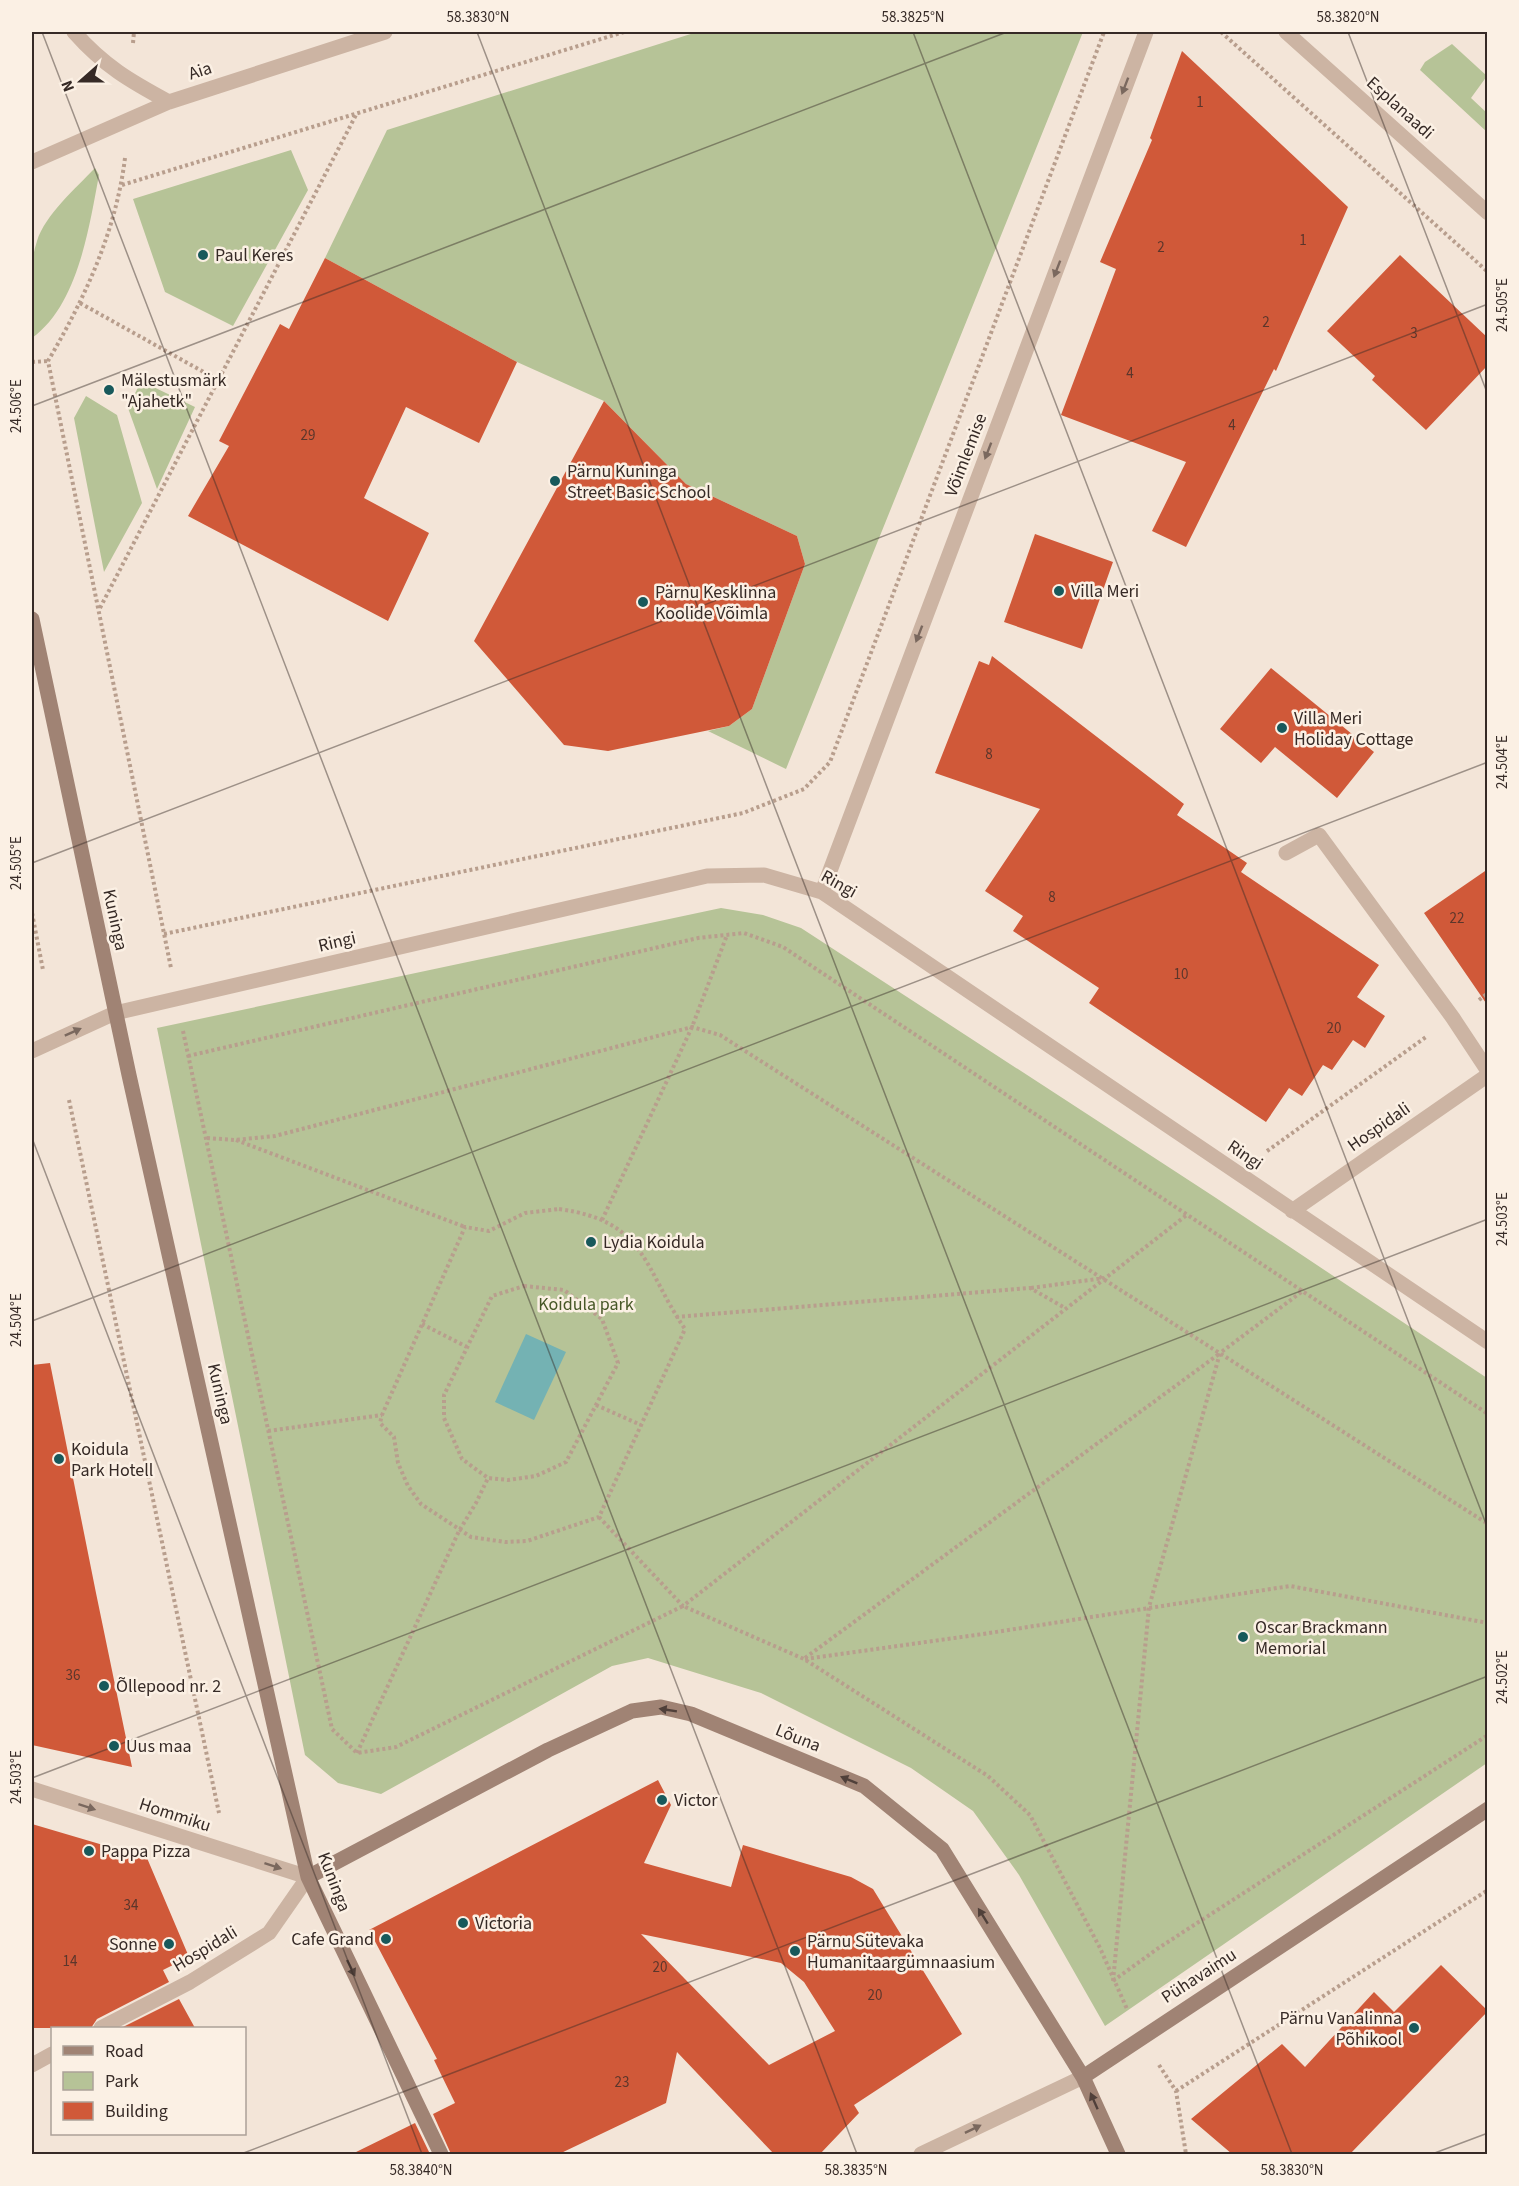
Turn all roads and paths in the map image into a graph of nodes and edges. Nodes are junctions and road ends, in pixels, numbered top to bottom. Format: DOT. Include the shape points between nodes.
graph roads {
  1 [pos="74,32"];
  2 [pos="385,32"];
  3 [pos="624,32"];
  4 [pos="1104,32"];
  5 [pos="1146,32"];
  6 [pos="1221,32"];
  7 [pos="1286,32"];
  8 [pos="169,102"];
  9 [pos="357,113"];
  10 [pos="126,155"];
  11 [pos="32,162"];
  12 [pos="122,185"];
  13 [pos="1488,213"];
  14 [pos="1488,272"];
  15 [pos="80,303"];
  16 [pos="48,361"];
  17 [pos="32,362"];
  18 [pos="218,380"];
  19 [pos="99,609"];
  20 [pos="32,619"];
  21 [pos="1286,853"];
  22 [pos="822,892"];
  23 [pos="32,913"];
  24 [pos="727,935"];
  25 [pos="43,970"];
  26 [pos="1488,993"];
  27 [pos="115,1013"];
  28 [pos="1453,1018"];
  29 [pos="692,1027"];
  30 [pos="32,1051"];
  31 [pos="1488,1073"];
  32 [pos="69,1100"];
  33 [pos="207,1138"];
  34 [pos="235,1140"];
  35 [pos="1237,1173"];
  36 [pos="1292,1211"];
  37 [pos="1188,1214"];
  38 [pos="602,1220"];
  39 [pos="465,1227"];
  40 [pos="1105,1278"];
  41 [pos="1030,1288"];
  42 [pos="1304,1290"];
  43 [pos="1065,1308"];
  44 [pos="676,1317"];
  45 [pos="422,1324"];
  46 [pos="1488,1342"];
  47 [pos="467,1347"];
  48 [pos="1221,1353"];
  49 [pos="596,1405"];
  50 [pos="1488,1414"];
  51 [pos="382,1415"];
  52 [pos="641,1425"];
  53 [pos="268,1431"];
  54 [pos="488,1478"];
  55 [pos="599,1517"];
  56 [pos="1488,1524"];
  57 [pos="459,1531"];
  58 [pos="683,1606"];
  59 [pos="1149,1607"];
  60 [pos="1488,1623"];
  61 [pos="804,1659"];
  62 [pos="1488,1735"];
  63 [pos="357,1754"];
  64 [pos="32,1789"];
  65 [pos="1488,1809"];
  66 [pos="227,1852"];
  67 [pos="308,1877"];
  68 [pos="1488,1890"];
  69 [pos="1113,1982"];
  70 [pos="103,2027"];
  71 [pos="51,2055"];
  72 [pos="32,2065"];
  73 [pos="1083,2077"];
  74 [pos="1176,2091"];
  75 [pos="441,2154"];
  76 [pos="921,2154"];
  77 [pos="1118,2154"];
  1 -- 8 [label="street" via="96,57"];
  2 -- 8 [label="street, Aia"];
  3 -- 9 [label="path"];
  4 -- 19 [label="path" via="830,762 804,789 742,813 164,934"];
  5 -- 22 [label="street, Võimlemise, one-way"];
  6 -- 14 [label="path"];
  7 -- 13 [label="street, Esplanaadi"];
  8 -- 11 [label="street, Aia"];
  9 -- 12 [label="path"];
  9 -- 18 [label="path"];
  10 -- 12 [label="path"];
  12 -- 15 [label="path" via="113,221"];
  15 -- 16 [label="path"];
  15 -- 18 [label="path"];
  16 -- 17 [label="path"];
  16 -- 19 [label="path"];
  18 -- 19 [label="path"];
  20 -- 27 [label="street, Kuninga"];
  21 -- 28 [label="street" via="1319,835"];
  22 -- 27 [label="street, Ringi" via="764,875 706,876"];
  22 -- 35 [label="street, Ringi"];
  23 -- 25 [label="path"];
  24 -- 29 [label="path"];
  24 -- 33 [label="path" via="698,938 188,1056"];
  24 -- 37 [label="path" via="744,933 783,947"];
  26 -- 28 [label="path"];
  30 -- 27 [label="street, Ringi, one-way"];
  27 -- 67 [label="street, Kuninga"];
  28 -- 31 [label="street"];
  28 -- 35 [label="path"];
  29 -- 34 [label="path" via="275,1136"];
  29 -- 38 [label="path"];
  29 -- 40 [label="path" via="720,1035"];
  31 -- 36 [label="street, Hospidali"];
  32 -- 66 [label="path"];
  33 -- 34 [label="path"];
  33 -- 53 [label="path"];
  34 -- 39 [label="path"];
  35 -- 36 [label="street, Ringi"];
  36 -- 46 [label="street, Ringi"];
  37 -- 40 [label="path"];
  37 -- 42 [label="path"];
  38 -- 39 [label="path" via="588,1213 559,1209 525,1213 489,1231"];
  38 -- 44 [label="path" via="643,1251"];
  39 -- 45 [label="path"];
  40 -- 41 [label="path"];
  40 -- 43 [label="path"];
  40 -- 48 [label="path"];
  41 -- 43 [label="path"];
  41 -- 44 [label="path"];
  42 -- 48 [label="path"];
  42 -- 50 [label="path"];
  43 -- 58 [label="path"];
  44 -- 52 [label="path" via="685,1329"];
  45 -- 47 [label="path"];
  45 -- 51 [label="path"];
  47 -- 49 [label="path" via="492,1296 524,1286 564,1290 603,1319 618,1363"];
  47 -- 54 [label="path" via="444,1395 444,1418 462,1459"];
  48 -- 56 [label="path"];
  48 -- 59 [label="path"];
  48 -- 61 [label="path"];
  49 -- 52 [label="path"];
  49 -- 54 [label="path" via="566,1461 536,1476"];
  51 -- 53 [label="path"];
  51 -- 57 [label="path" via="380,1423 394,1437 398,1463 408,1486 421,1504"];
  52 -- 55 [label="path"];
  53 -- 63 [label="path" via="332,1729"];
  54 -- 57 [label="path"];
  55 -- 57 [label="path" via="527,1541 494,1541"];
  55 -- 58 [label="path"];
  57 -- 63 [label="path"];
  58 -- 61 [label="path"];
  58 -- 63 [label="path" via="396,1747"];
  59 -- 60 [label="path" via="1290,1586"];
  59 -- 61 [label="path"];
  59 -- 69 [label="path"];
  61 -- 69 [label="path" via="988,1776 1030,1815 1100,1948"];
  62 -- 69 [label="path" via="1157,1949"];
  64 -- 66 [label="street, Hommiku, one-way"];
  65 -- 73 [label="street, Pühavaimu"];
  66 -- 67 [label="street, Hommiku, one-way"];
  67 -- 70 [label="street, Hospidali" via="269,1933 190,1982"];
  73 -- 67 [label="street, Lõuna, one-way" via="942,1849 864,1786 692,1714 661,1707 632,1711 548,1750"];
  67 -- 75 [label="street, Kuninga, one-way"];
  68 -- 74 [label="path"];
  71 -- 72 [label="street"];
  76 -- 73 [label="street, Pühavaimu, one-way"];
  77 -- 73 [label="street, Lõuna, one-way"];
}
